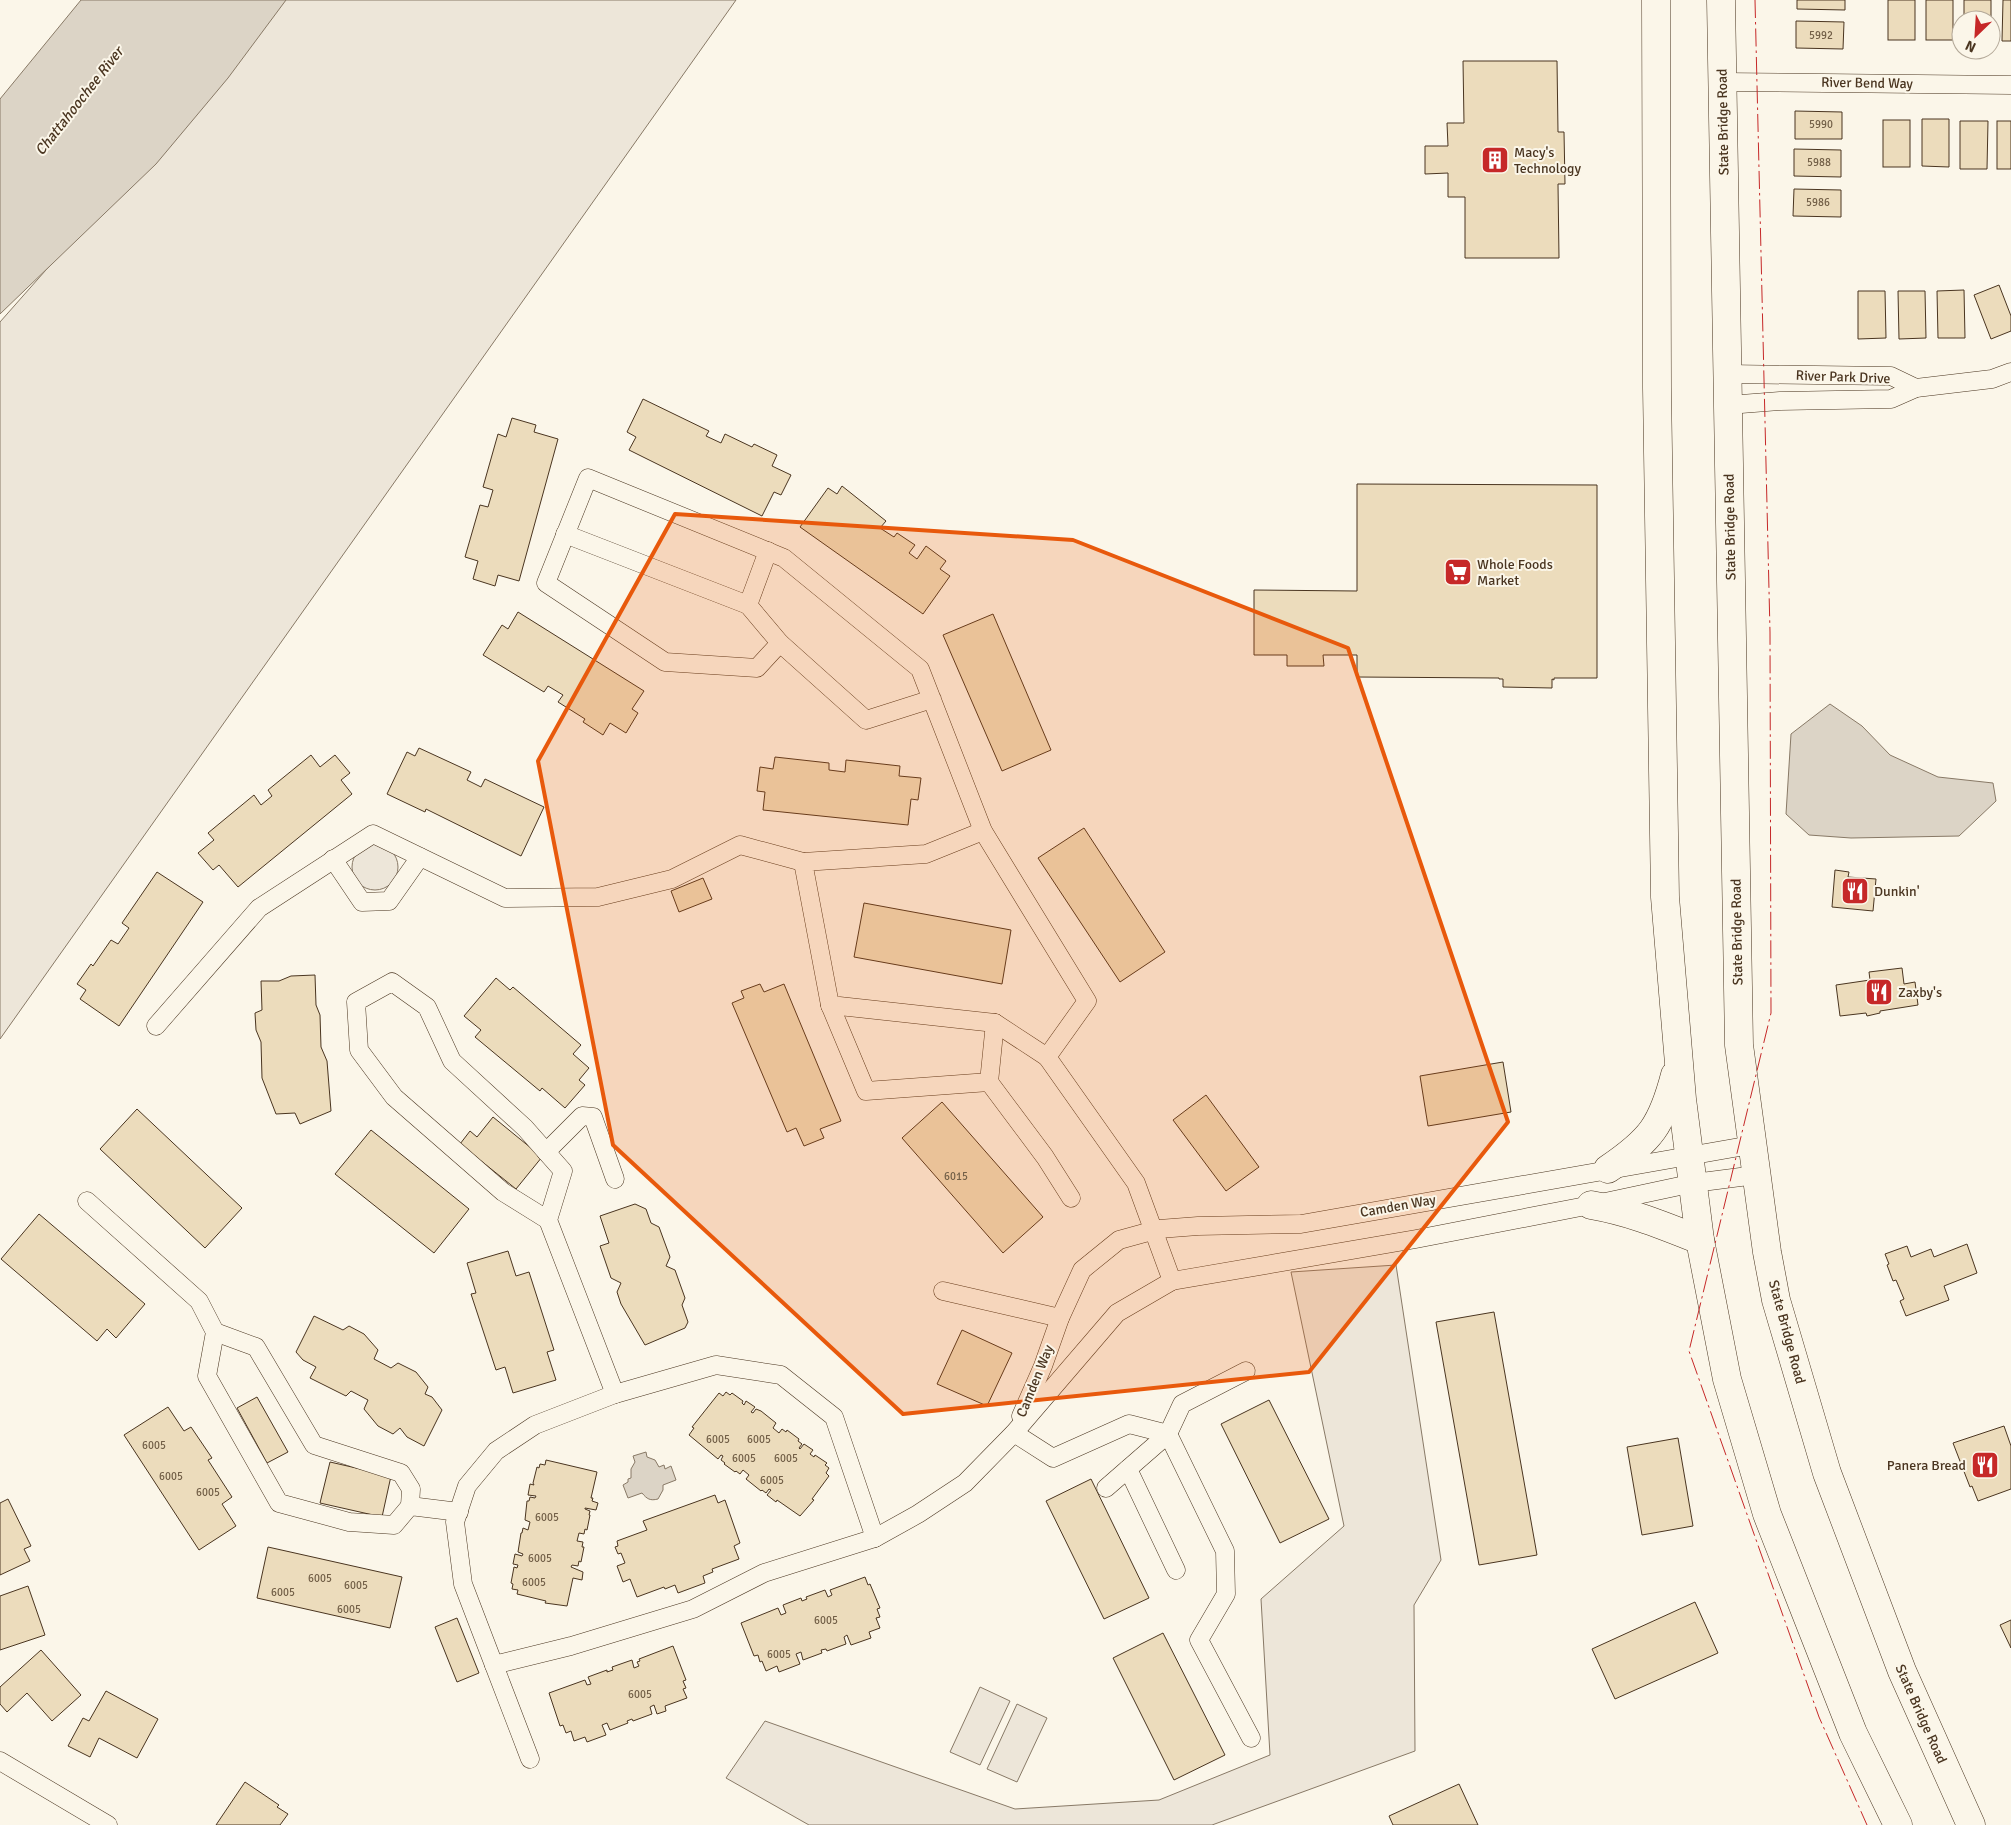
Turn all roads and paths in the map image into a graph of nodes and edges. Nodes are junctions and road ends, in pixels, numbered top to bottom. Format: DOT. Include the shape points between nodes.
graph roads {
  1 [pos="1656,0"];
  2 [pos="1721,0"];
  3 [pos="1722,82"];
  4 [pos="2011,85"];
  5 [pos="2011,372"];
  6 [pos="1728,374"];
  7 [pos="1916,388"];
  8 [pos="1728,405"];
  9 [pos="565,534"];
  10 [pos="768,551"];
  11 [pos="748,605"];
  12 [pos="780,643"];
  13 [pos="932,699"];
  14 [pos="983,832"];
  15 [pos="420,857"];
  16 [pos="333,860"];
  17 [pos="803,862"];
  18 [pos="830,1005"];
  19 [pos="995,1024"];
  20 [pos="156,1026"];
  21 [pos="1047,1057"];
  22 [pos="1678,1061"];
  23 [pos="989,1082"];
  24 [pos="1751,1145"];
  25 [pos="546,1152"];
  26 [pos="1690,1156"];
  27 [pos="1608,1169"];
  28 [pos="1756,1175"];
  29 [pos="615,1179"];
  30 [pos="1694,1182"];
  31 [pos="1071,1198"];
  32 [pos="87,1201"];
  33 [pos="1591,1205"];
  34 [pos="548,1220"];
  35 [pos="1153,1231"];
  36 [pos="1700,1240"];
  37 [pos="1172,1281"];
  38 [pos="943,1292"];
  39 [pos="1060,1318"];
  40 [pos="215,1332"];
  41 [pos="1246,1371"];
  42 [pos="615,1394"];
  43 [pos="1014,1432"];
  44 [pos="1168,1434"];
  45 [pos="1128,1470"];
  46 [pos="1106,1488"];
  47 [pos="410,1506"];
  48 [pos="459,1512"];
  49 [pos="875,1538"];
  50 [pos="1176,1570"];
  51 [pos="494,1666"];
  52 [pos="1251,1738"];
  53 [pos="530,1759"];
  54 [pos="0,1761"];
  55 [pos="108,1825"];
  56 [pos="1898,1825"];
  57 [pos="1971,1825"];
  1 -- 22 [label="highway" via="1657,388 1665,896"];
  2 -- 3 [label="highway, State Bridge Road"];
  3 -- 4 [label="street, River Bend Way"];
  3 -- 6 [label="highway, State Bridge Road"];
  5 -- 7 [label="street, River Park Drive" via="1992,379"];
  6 -- 7 [label="street, River Park Drive" via="1891,376"];
  6 -- 8 [label="highway, State Bridge Road"];
  7 -- 8 [label="street, River Park Drive" via="1891,399"];
  8 -- 24 [label="highway, State Bridge Road" via="1739,1046"];
  9 -- 10 [label="street" via="588,478"];
  9 -- 11 [label="street"];
  9 -- 12 [label="street" via="546,583 666,662 757,668"];
  10 -- 11 [label="street"];
  10 -- 13 [label="street" via="784,558 920,669"];
  11 -- 12 [label="street"];
  12 -- 13 [label="street" via="866,720"];
  13 -- 14 [label="street"];
  14 -- 17 [label="street" via="926,854"];
  14 -- 21 [label="street" via="1087,1001"];
  15 -- 16 [label="street" via="373,834"];
  15 -- 16 [label="street" via="389,901 362,902"];
  15 -- 17 [label="street" via="505,898 598,897 672,879 740,845"];
  16 -- 20 [label="street" via="259,908"];
  17 -- 18 [label="street"];
  18 -- 19 [label="street"];
  18 -- 23 [label="street" via="866,1091"];
  19 -- 21 [label="street"];
  19 -- 23 [label="street"];
  21 -- 35 [label="street" via="1136,1183"];
  22 -- 26 [label="highway"];
  22 -- 27 [label="highway" via="1667,1104 1657,1123 1634,1151"];
  23 -- 31 [label="street"];
  24 -- 26 [label="street, Camden Way"];
  24 -- 28 [label="highway, State Bridge Road"];
  25 -- 29 [label="street" via="582,1116 593,1117"];
  25 -- 34 [label="street" via="563,1171"];
  25 -- 34 [label="street" via="525,1128 452,1061 427,1007 392,982 356,1002 359,1050 394,1097 503,1192"];
  26 -- 27 [label="street, Camden Way"];
  26 -- 30 [label="highway"];
  27 -- 35 [label="street, Camden Way" via="1301,1224 1198,1226"];
  28 -- 30 [label="street, Camden Way"];
  28 -- 57 [label="highway, State Bridge Road" via="1776,1300 1827,1473 1902,1671"];
  30 -- 33 [label="street, Camden Way"];
  30 -- 36 [label="highway"];
  32 -- 40 [label="street" via="199,1301"];
  33 -- 36 [label="highway" via="1621,1210"];
  33 -- 37 [label="street, Camden Way"];
  34 -- 42 [label="street"];
  35 -- 37 [label="street"];
  35 -- 39 [label="street, Camden Way" via="1119,1240 1082,1270"];
  36 -- 56 [label="highway" via="1727,1379 1767,1514 1853,1733"];
  37 -- 43 [label="street, Camden Way" via="1117,1313"];
  38 -- 39 [label="street"];
  39 -- 43 [label="street, Camden Way"];
  40 -- 47 [label="street" via="256,1346 314,1445 402,1474 411,1489"];
  40 -- 47 [label="street" via="207,1376 279,1503 349,1522 394,1525"];
  41 -- 44 [label="street" via="1182,1404"];
  42 -- 48 [label="street" via="535,1425 496,1451 468,1486"];
  42 -- 49 [label="street" via="716,1365 781,1375 834,1416"];
  43 -- 44 [label="street" via="1053,1458 1129,1424"];
  43 -- 49 [label="street" via="965,1483"];
  44 -- 45 [label="street"];
  44 -- 52 [label="street" via="1225,1551 1226,1594 1199,1640"];
  45 -- 46 [label="street"];
  45 -- 50 [label="street"];
  47 -- 48 [label="street"];
  48 -- 51 [label="street" via="455,1522 462,1584"];
  49 -- 51 [label="street" via="764,1573 693,1609"];
  51 -- 53 [label="street"];
  54 -- 55 [label="street"];
}
